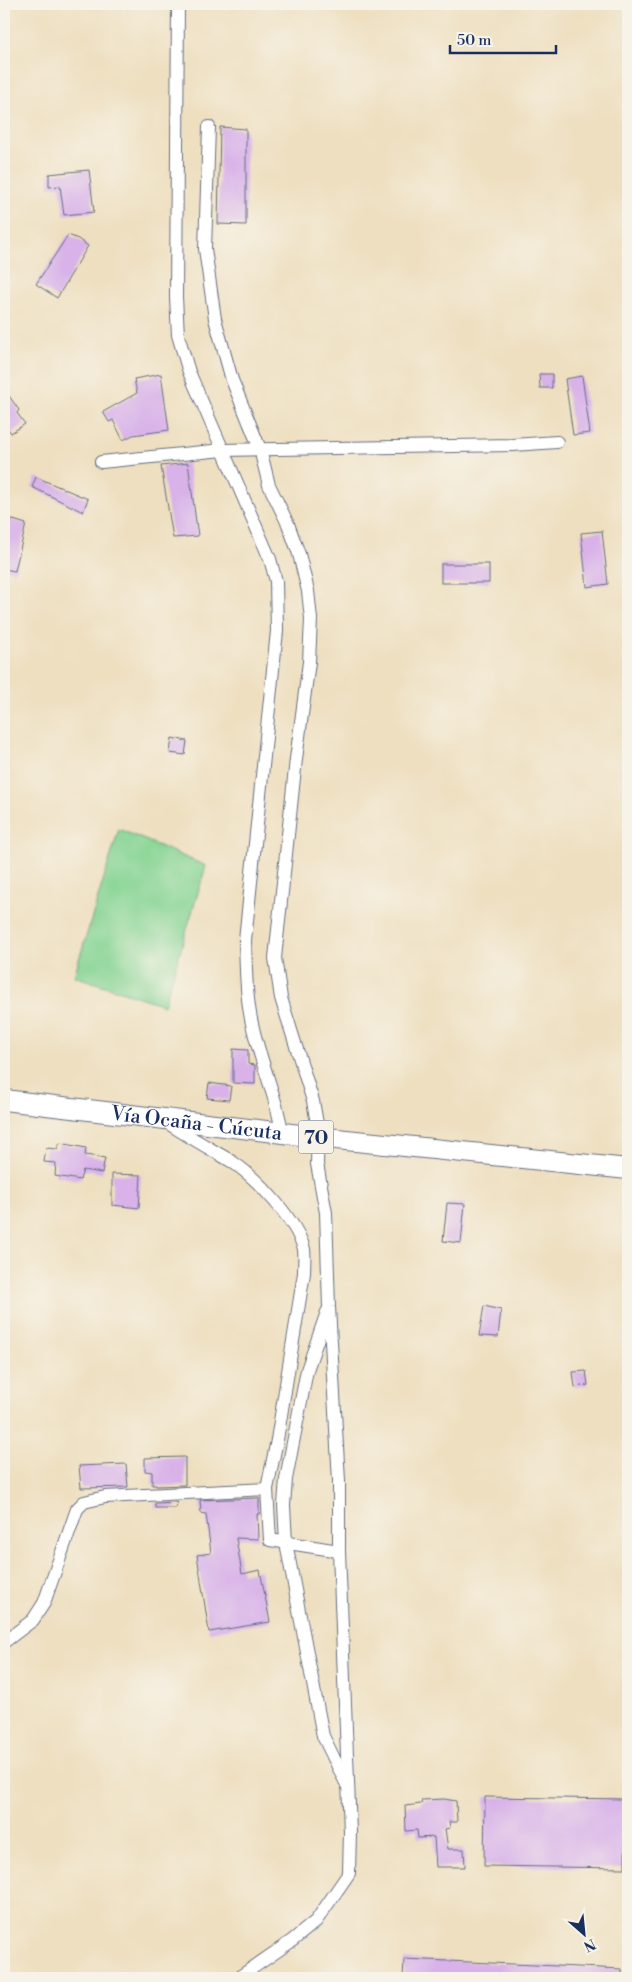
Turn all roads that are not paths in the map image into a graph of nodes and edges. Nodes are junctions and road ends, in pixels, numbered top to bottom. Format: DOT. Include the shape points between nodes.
graph roads {
  1 [pos="178,4"];
  2 [pos="209,127"];
  3 [pos="557,442"];
  4 [pos="260,449"];
  5 [pos="223,450"];
  6 [pos="101,462"];
  7 [pos="4,1100"];
  8 [pos="159,1117"];
  9 [pos="282,1132"];
  10 [pos="317,1137"];
  11 [pos="628,1169"];
  12 [pos="329,1307"];
  13 [pos="267,1489"];
  14 [pos="286,1544"];
  15 [pos="339,1550"];
  16 [pos="4,1642"];
  17 [pos="350,1790"];
  18 [pos="238,1978"];
  1 -- 5 [label="street" via="178,335 189,372"];
  2 -- 4 [label="street" via="205,249 215,319 232,380"];
  3 -- 4 [label="street"];
  4 -- 5 [label="street"];
  4 -- 10 [label="street" via="269,485 300,554 311,619 309,662 275,958 281,998 313,1101"];
  5 -- 6 [label="street"];
  5 -- 9 [label="street" via="270,559 276,581 277,631 244,940 246,990 252,1026 277,1104"];
  7 -- 8 [label="main road, Vía Ocaña - Cúcuta / 70"];
  8 -- 9 [label="main road, Vía Ocaña - Cúcuta / 70"];
  8 -- 13 [label="street" via="233,1162 268,1193 290,1220 304,1251 303,1280"];
  9 -- 10 [label="main road, Vía Ocaña - Cúcuta / 70"];
  10 -- 11 [label="main road, Vía Ocaña - Cúcuta / 70"];
  10 -- 12 [label="street" via="326,1213"];
  12 -- 14 [label="street" via="307,1370 286,1478"];
  12 -- 15 [label="street" via="338,1453"];
  13 -- 14 [label="street" via="270,1540"];
  13 -- 16 [label="street" via="105,1497 84,1502 77,1509 44,1603 33,1620"];
  14 -- 15 [label="street"];
  14 -- 17 [label="street" via="323,1736"];
  15 -- 17 [label="street"];
  17 -- 18 [label="street" via="349,1874 316,1921"];
}
